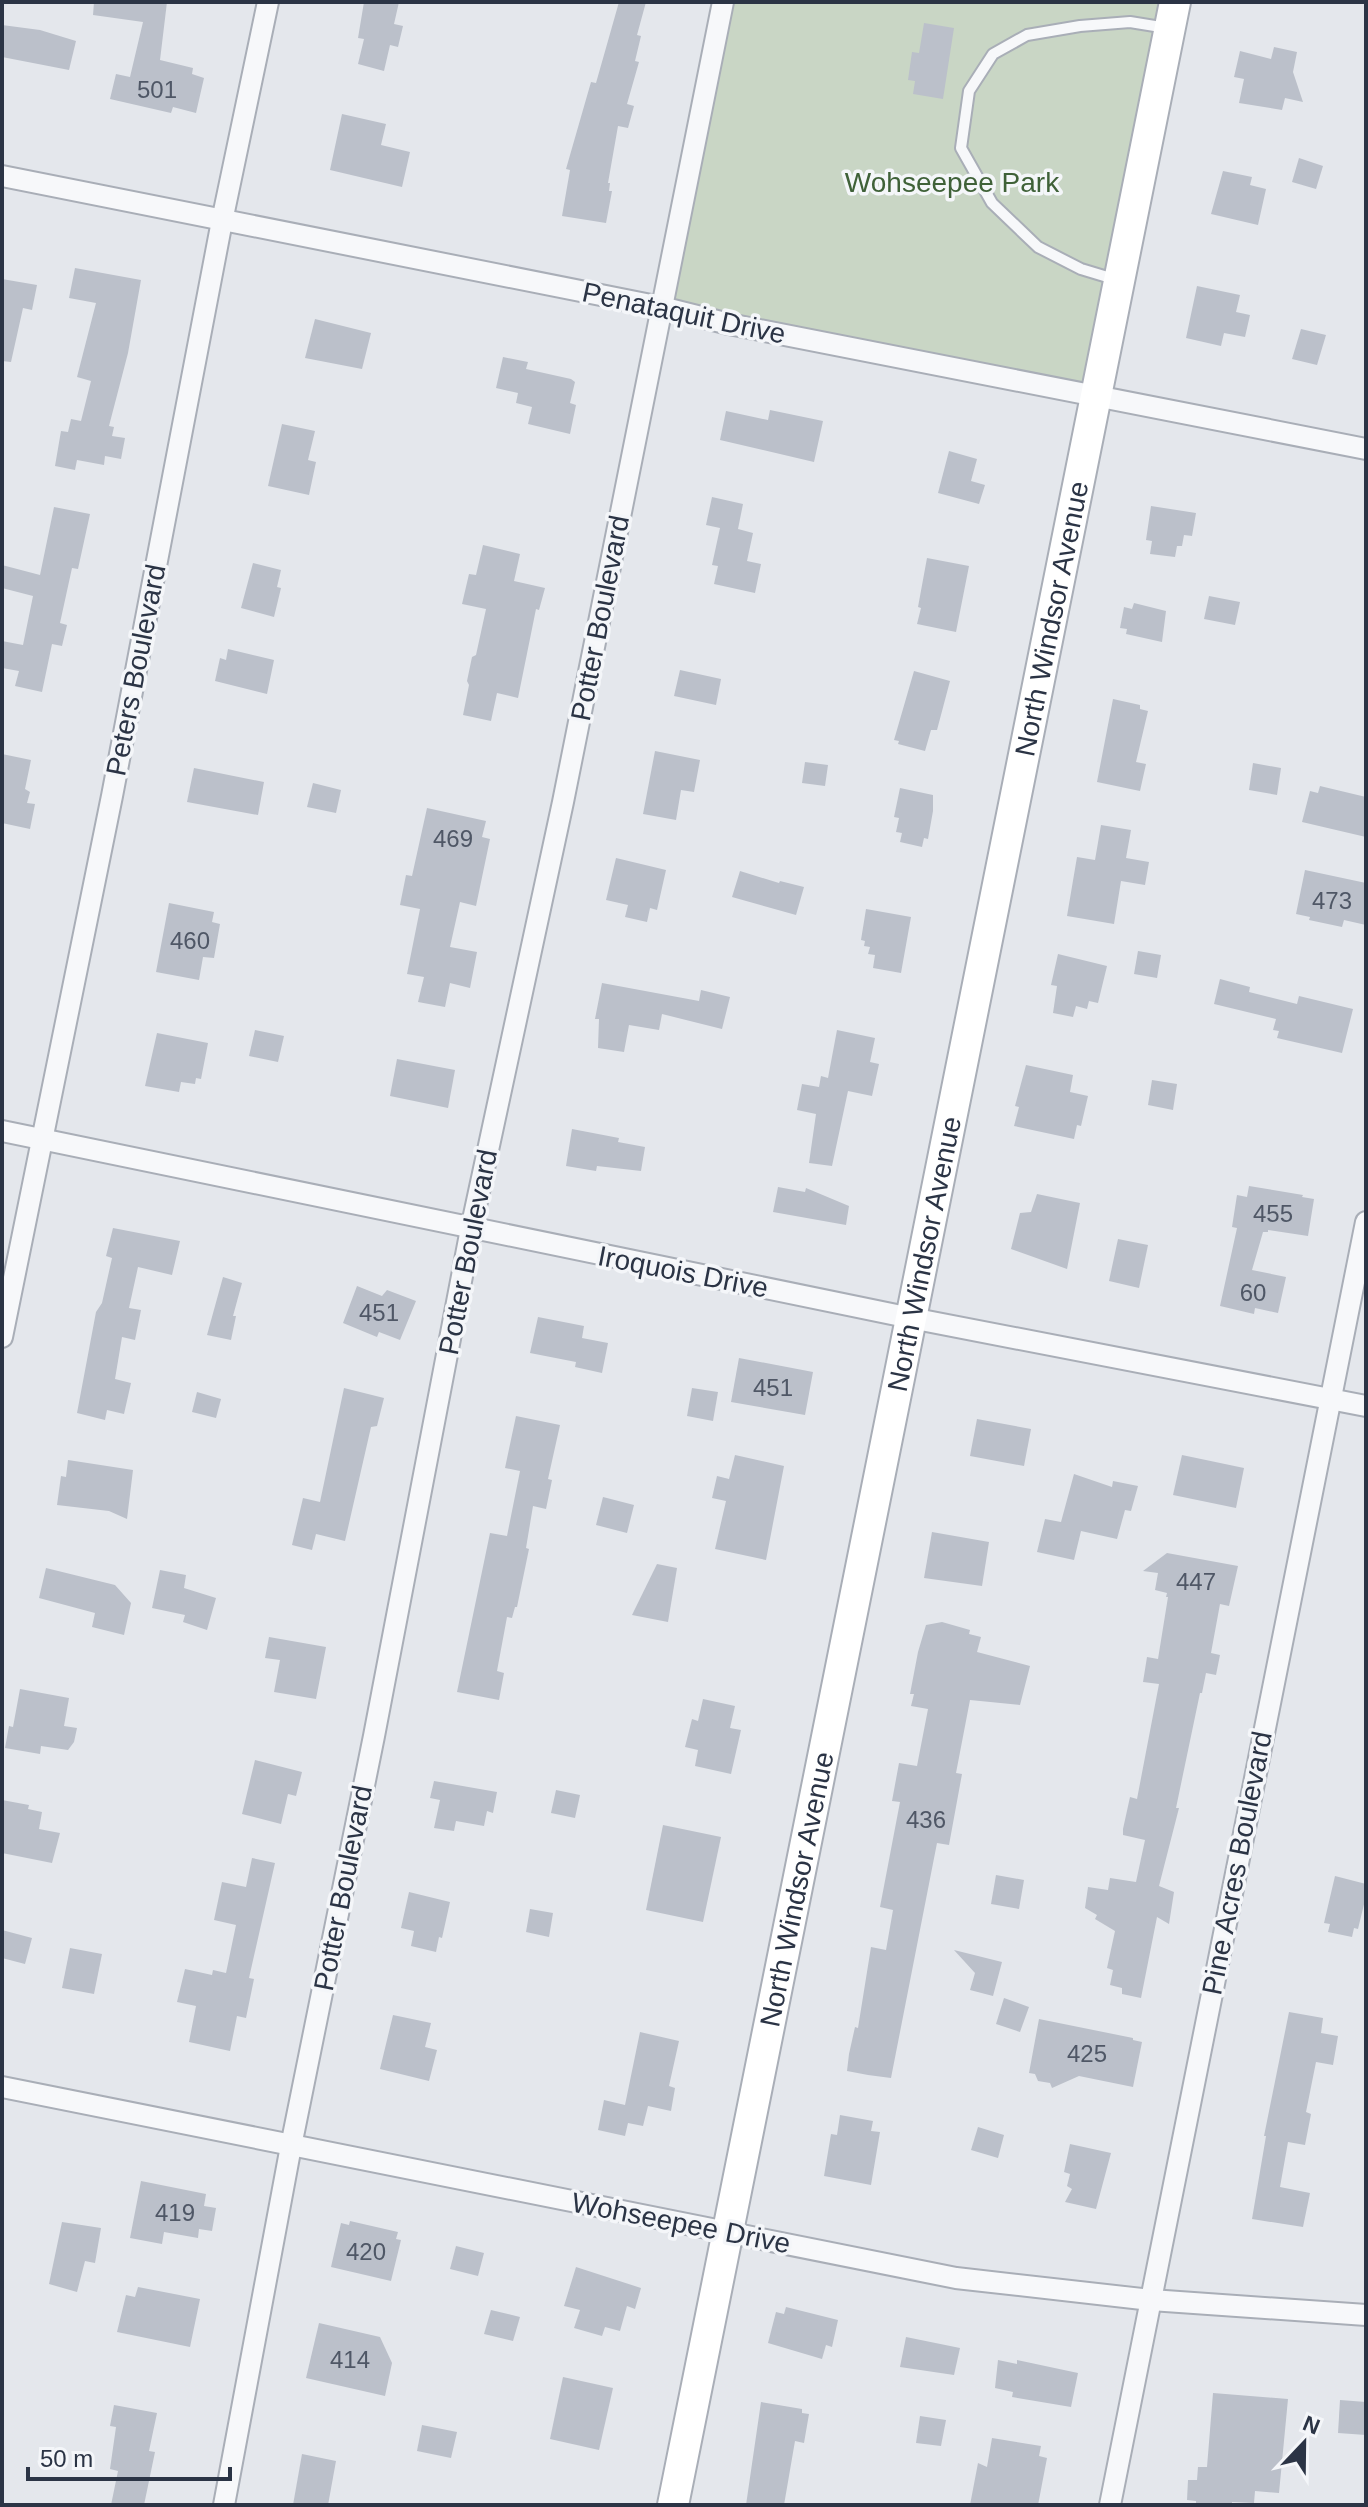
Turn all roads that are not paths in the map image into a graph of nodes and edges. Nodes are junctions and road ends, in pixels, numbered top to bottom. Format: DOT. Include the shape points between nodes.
graph roads {
  1 [pos="268,2"];
  2 [pos="723,2"];
  3 [pos="1172,15"];
  4 [pos="2,176"];
  5 [pos="222,221"];
  6 [pos="1120,280"];
  7 [pos="661,307"];
  8 [pos="1097,397"];
  9 [pos="1366,449"];
  10 [pos="2,1131"];
  11 [pos="41,1139"];
  12 [pos="1366,1222"];
  13 [pos="471,1229"];
  14 [pos="911,1318"];
  15 [pos="2,1337"];
  16 [pos="1330,1398"];
  17 [pos="1366,1406"];
  18 [pos="2,2087"];
  19 [pos="291,2146"];
  20 [pos="726,2231"];
  21 [pos="1151,2300"];
  22 [pos="1366,2315"];
  23 [pos="224,2505"];
  24 [pos="673,2505"];
  25 [pos="1110,2505"];
  1 -- 5 [label="street, Peters Boulevard"];
  2 -- 7 [label="street, Potter Boulevard"];
  3 -- 6 [label="street, North Windsor Avenue"];
  3 -- 6 [label="lane" via="1027,35 993,54 969,91 961,148 992,203 1038,247 1081,269"];
  4 -- 5 [label="street, Penataquit Drive"];
  5 -- 7 [label="street, Penataquit Drive"];
  5 -- 11 [label="street, Peters Boulevard"];
  6 -- 8 [label="street, North Windsor Avenue"];
  7 -- 8 [label="street, Penataquit Drive"];
  7 -- 13 [label="street, Potter Boulevard"];
  8 -- 9 [label="street, Penataquit Drive"];
  8 -- 14 [label="street, North Windsor Avenue"];
  10 -- 11 [label="street, Iroquois Drive"];
  11 -- 13 [label="street, Iroquois Drive"];
  11 -- 15 [label="street, Peters Boulevard"];
  12 -- 16 [label="street, Pine Acres Boulevard"];
  13 -- 14 [label="street, Iroquois Drive"];
  13 -- 19 [label="street, Potter Boulevard"];
  14 -- 16 [label="street, Iroquois Drive"];
  14 -- 20 [label="street, North Windsor Avenue"];
  16 -- 17 [label="street, Iroquois Drive"];
  16 -- 21 [label="street, Pine Acres Boulevard"];
  18 -- 19 [label="street, Wohseepee Drive"];
  19 -- 20 [label="street, Wohseepee Drive"];
  19 -- 23 [label="street, Potter Boulevard"];
  20 -- 21 [label="street, Wohseepee Drive" via="956,2278"];
  20 -- 24 [label="street, North Windsor Avenue"];
  21 -- 22 [label="street, Wohseepee Drive"];
  21 -- 25 [label="street, Pine Acres Boulevard"];
}
